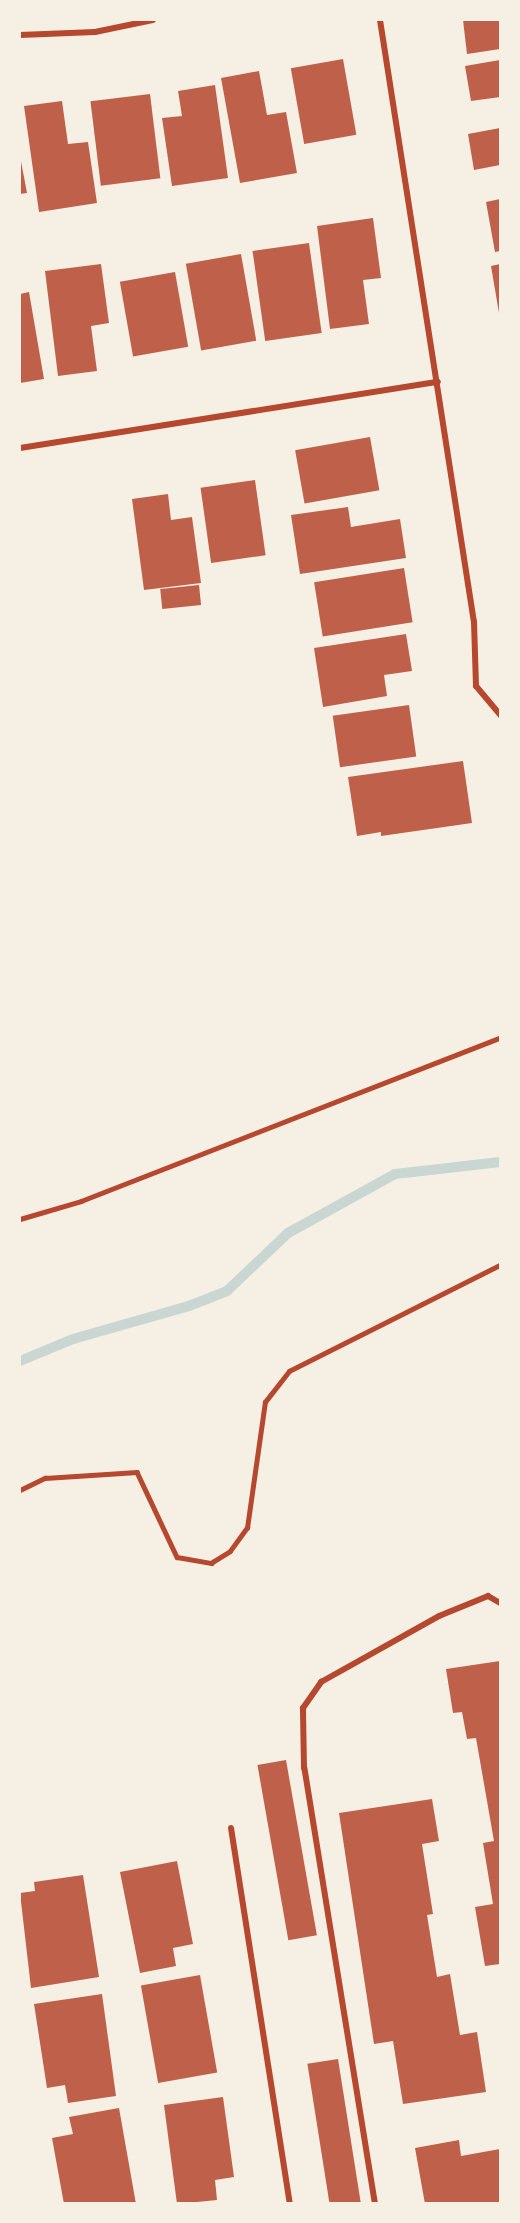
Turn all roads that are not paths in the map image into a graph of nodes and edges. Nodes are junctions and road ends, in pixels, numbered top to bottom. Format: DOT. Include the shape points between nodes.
graph roads {
  1 [pos="153,20"];
  2 [pos="380,20"];
  3 [pos="20,35"];
  4 [pos="438,382"];
  5 [pos="20,448"];
  6 [pos="501,715"];
  7 [pos="501,1038"];
  8 [pos="20,1220"];
  9 [pos="501,1265"];
  10 [pos="20,1490"];
  11 [pos="501,1603"];
  12 [pos="231,1828"];
  13 [pos="290,2204"];
  14 [pos="375,2204"];
  1 -- 3 [label="street" via="95,32"];
  2 -- 4 [label="street"];
  4 -- 5 [label="street"];
  4 -- 6 [label="street" via="474,622 476,686"];
  7 -- 8 [label="lane" via="81,1201"];
  9 -- 10 [label="lane" via="289,1371 266,1402 247,1528 230,1551 211,1563 177,1557 137,1473 45,1478"];
  11 -- 14 [label="street" via="488,1596 439,1616 321,1682 303,1708 304,1768"];
  12 -- 13 [label="street"];
}
